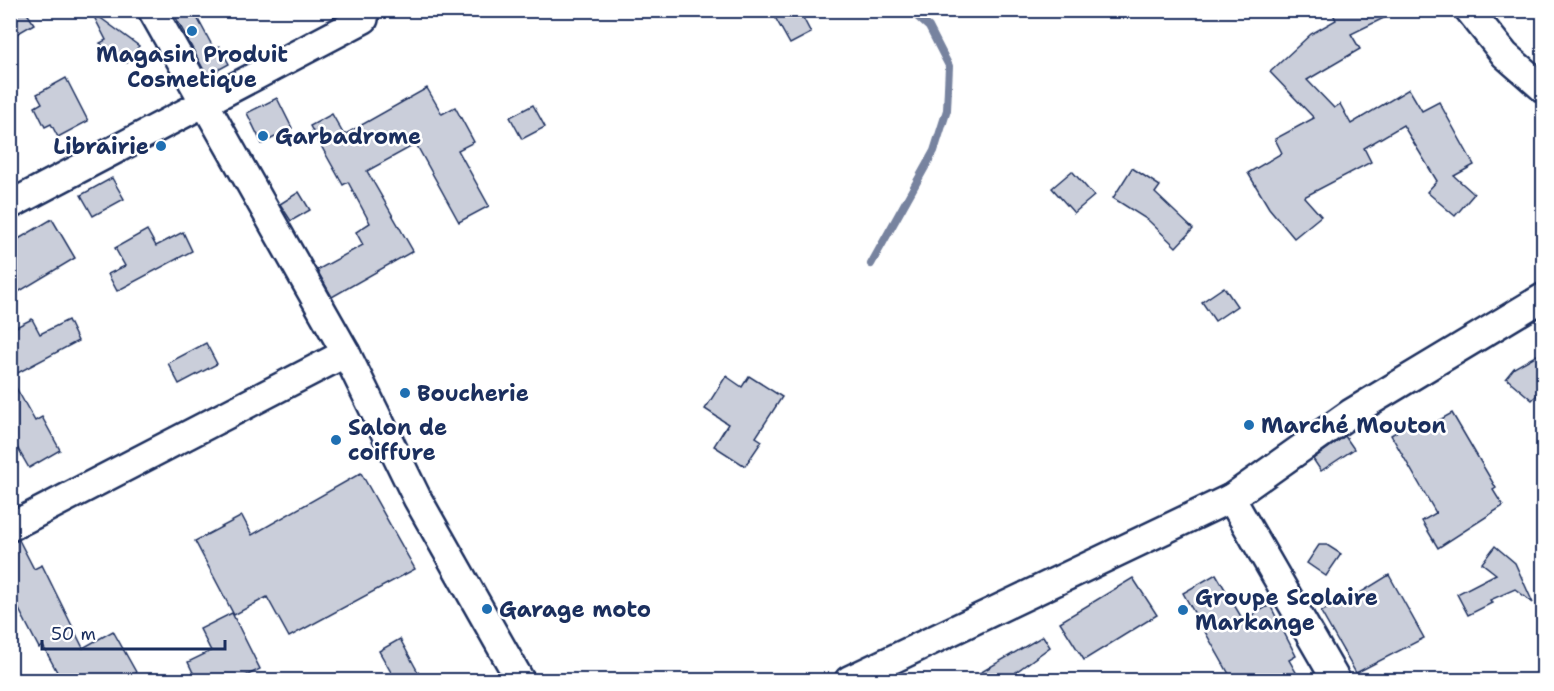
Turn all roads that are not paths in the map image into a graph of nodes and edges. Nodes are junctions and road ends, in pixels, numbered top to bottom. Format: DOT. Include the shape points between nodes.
graph roads {
  1 [pos="152,10"];
  2 [pos="1469,10"];
  3 [pos="364,19"];
  4 [pos="1544,89"];
  5 [pos="204,102"];
  6 [pos="10,205"];
  7 [pos="1544,297"];
  8 [pos="346,353"];
  9 [pos="1231,498"];
  10 [pos="10,527"];
  11 [pos="520,681"];
  12 [pos="849,681"];
  13 [pos="1336,681"];
  1 -- 5 [label="street"];
  2 -- 4 [label="street" via="1505,55"];
  3 -- 5 [label="street"];
  5 -- 6 [label="street"];
  5 -- 8 [label="street"];
  7 -- 9 [label="street" via="1351,413"];
  8 -- 10 [label="street"];
  8 -- 11 [label="street" via="417,498"];
  9 -- 12 [label="street"];
  9 -- 13 [label="street"];
}
